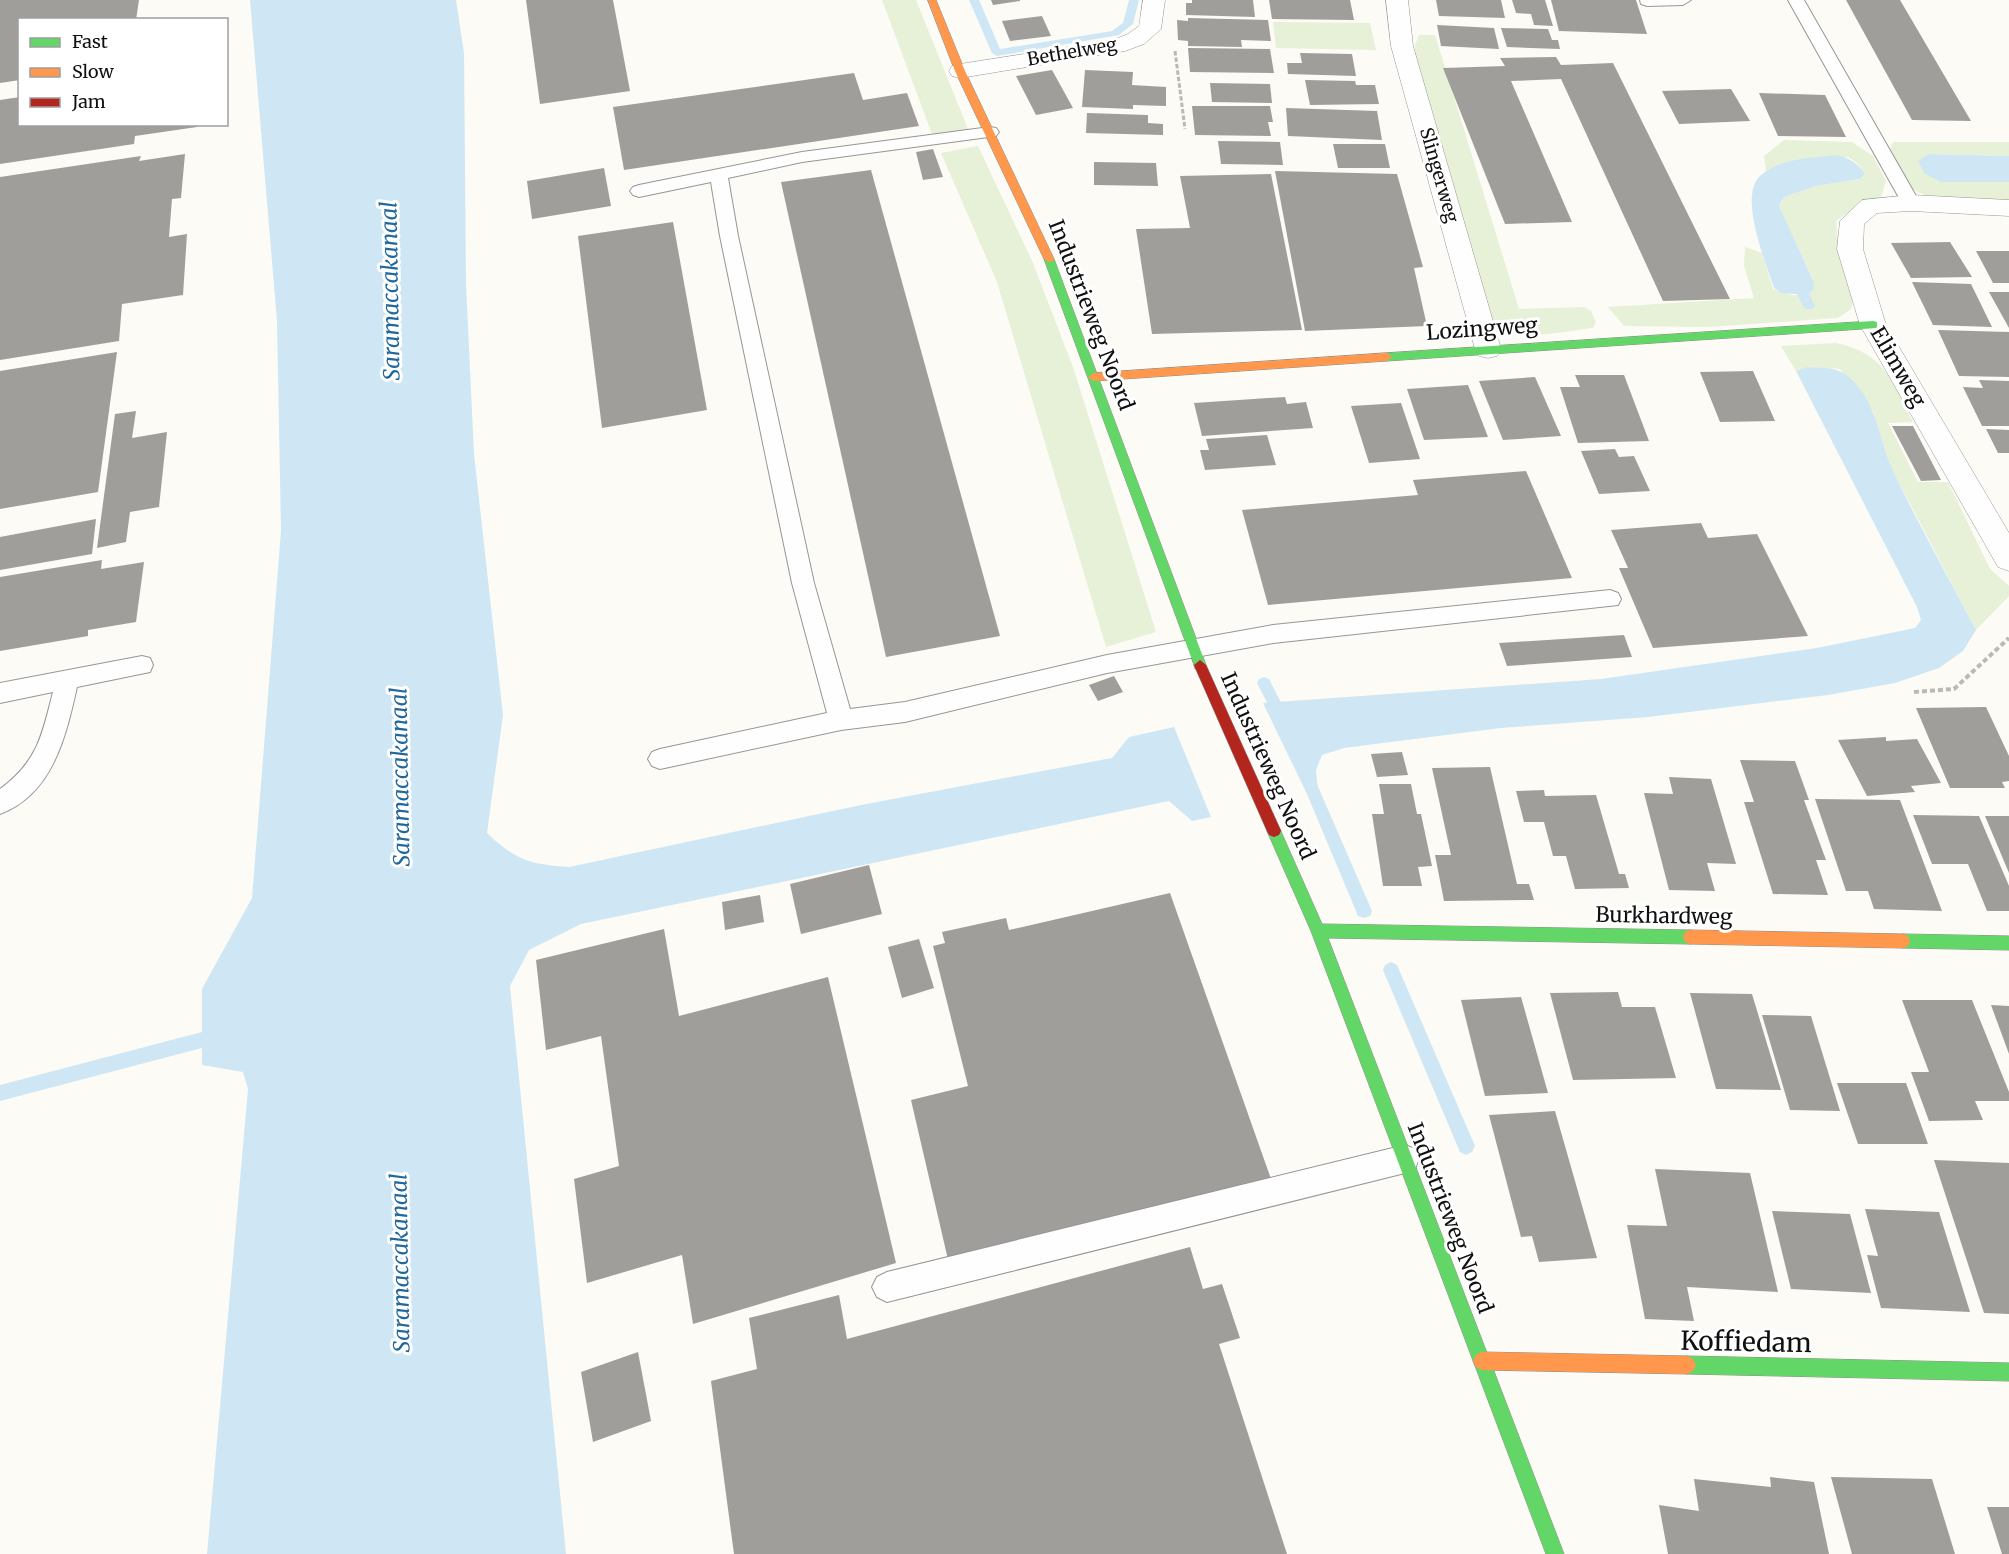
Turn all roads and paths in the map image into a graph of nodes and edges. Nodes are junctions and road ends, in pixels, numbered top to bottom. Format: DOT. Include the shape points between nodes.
graph roads {
  1 [pos="932,0"];
  2 [pos="1154,0"];
  3 [pos="1397,0"];
  4 [pos="1683,0"];
  5 [pos="1796,0"];
  6 [pos="1647,1"];
  7 [pos="1150,29"];
  8 [pos="960,71"];
  9 [pos="1185,129"];
  10 [pos="990,132"];
  11 [pos="719,175"];
  12 [pos="639,191"];
  13 [pos="1911,203"];
  14 [pos="2009,208"];
  15 [pos="1873,325"];
  16 [pos="1488,349"];
  17 [pos="1094,377"];
  18 [pos="2009,559"];
  19 [pos="1610,599"];
  20 [pos="2009,638"];
  21 [pos="1193,649"];
  22 [pos="142,665"];
  23 [pos="67,680"];
  24 [pos="1914,692"];
  25 [pos="0,693"];
  26 [pos="841,720"];
  27 [pos="660,759"];
  28 [pos="0,803"];
  29 [pos="1318,932"];
  30 [pos="2009,943"];
  31 [pos="1405,1159"];
  32 [pos="886,1287"];
  33 [pos="1482,1361"];
  34 [pos="2009,1372"];
  35 [pos="1556,1554"];
  1 -- 8 [label="street, Industrieweg Noord"];
  2 -- 7 [label="street"];
  3 -- 16 [label="street, Slingerweg" via="1402,46"];
  4 -- 6 [label="lane"];
  5 -- 13 [label="lane"];
  7 -- 8 [label="street, Bethelweg" via="1117,46"];
  7 -- 9 [label="path" via="1174,49"];
  8 -- 10 [label="street, Industrieweg Noord"];
  10 -- 11 [label="lane" via="802,157"];
  10 -- 17 [label="street, Industrieweg Noord" via="1046,250"];
  11 -- 12 [label="lane"];
  11 -- 26 [label="lane" via="803,583"];
  13 -- 14 [label="street, Elimweg"];
  13 -- 15 [label="street, Elimweg" via="1871,206 1852,221 1850,249"];
  15 -- 16 [label="street, Lozingweg"];
  15 -- 18 [label="street, Elimweg"];
  16 -- 17 [label="street, Lozingweg"];
  17 -- 21 [label="street, Industrieweg Noord"];
  19 -- 21 [label="lane" via="1273,634"];
  20 -- 24 [label="path" via="1954,689"];
  21 -- 26 [label="lane" via="1107,664 905,712"];
  21 -- 29 [label="street, Industrieweg Noord"];
  22 -- 23 [label="lane"];
  23 -- 25 [label="lane"];
  23 -- 28 [label="lane" via="49,755 21,788"];
  26 -- 27 [label="lane"];
  29 -- 30 [label="street, Burkhardweg"];
  29 -- 31 [label="street, Industrieweg Noord"];
  31 -- 32 [label="lane"];
  31 -- 33 [label="street, Industrieweg Noord"];
  33 -- 34 [label="street, Koffiedam"];
  33 -- 35 [label="street, Industrieweg Noord"];
}
